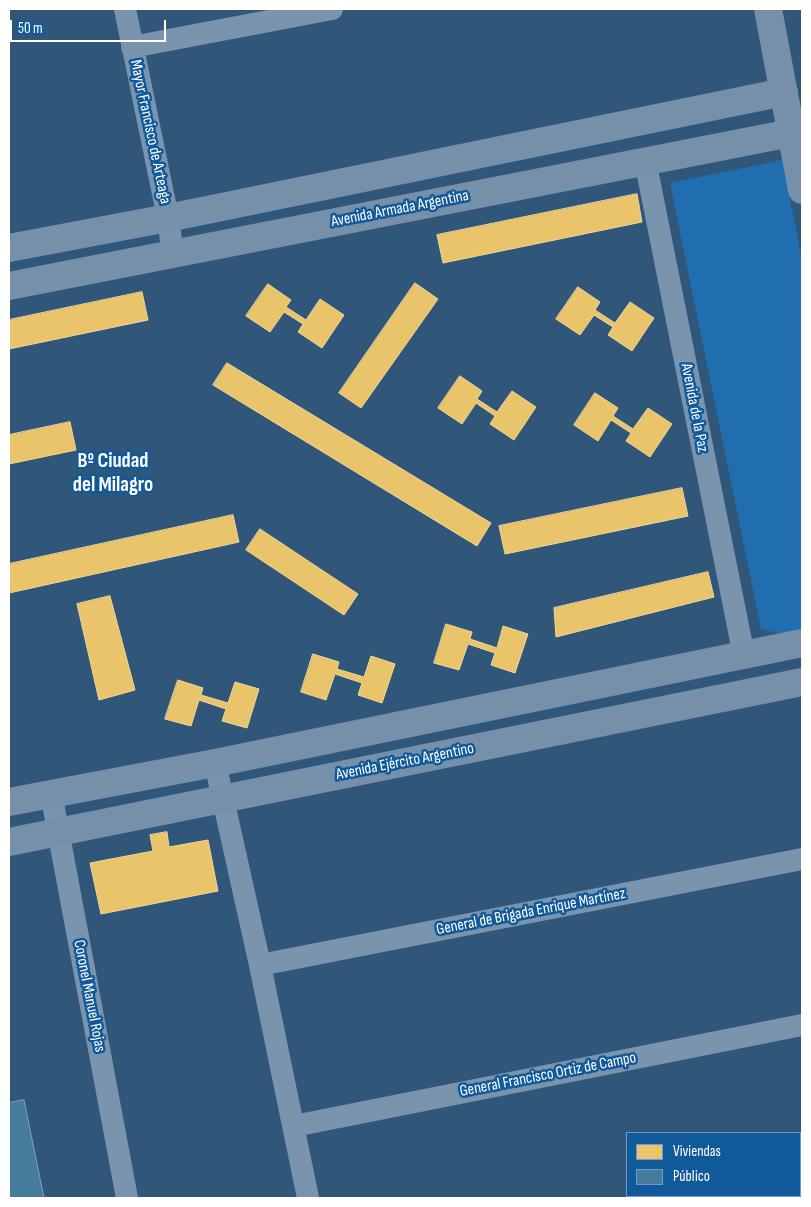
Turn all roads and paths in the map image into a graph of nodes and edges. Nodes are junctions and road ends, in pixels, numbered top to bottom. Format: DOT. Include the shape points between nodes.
graph roads {
  1 [pos="125,9"];
  2 [pos="332,9"];
  3 [pos="768,9"];
  4 [pos="132,48"];
  5 [pos="784,92"];
  6 [pos="796,124"];
  7 [pos="645,160"];
  8 [pos="802,190"];
  9 [pos="168,218"];
  10 [pos="9,248"];
  11 [pos="173,255"];
  12 [pos="9,286"];
  13 [pos="802,643"];
  14 [pos="744,656"];
  15 [pos="802,682"];
  16 [pos="215,764"];
  17 [pos="51,793"];
  18 [pos="223,798"];
  19 [pos="9,802"];
  20 [pos="58,831"];
  21 [pos="9,842"];
  22 [pos="802,859"];
  23 [pos="260,965"];
  24 [pos="802,1025"];
  25 [pos="294,1126"];
  26 [pos="127,1198"];
  27 [pos="308,1198"];
  1 -- 4 [label="street, Mayor Francisco de Arteaga"];
  2 -- 4 [label="street"];
  3 -- 5 [label="street"];
  4 -- 9 [label="street, Mayor Francisco de Arteaga"];
  5 -- 6 [label="street"];
  5 -- 9 [label="street"];
  6 -- 7 [label="street, Avenida Armada Argentina"];
  6 -- 8 [label="street"];
  7 -- 11 [label="street, Avenida Armada Argentina"];
  7 -- 14 [label="street, Avenida de la Paz"];
  9 -- 10 [label="street"];
  9 -- 11 [label="street, Mayor Francisco de Arteaga"];
  11 -- 12 [label="street, Avenida Armada Argentina"];
  13 -- 14 [label="street"];
  14 -- 16 [label="street"];
  15 -- 18 [label="street, Avenida Ejército Argentino"];
  16 -- 17 [label="street"];
  16 -- 18 [label="street"];
  17 -- 19 [label="street"];
  17 -- 20 [label="street, Coronel Manuel Rojas"];
  18 -- 20 [label="street, Avenida Ejército Argentino"];
  18 -- 23 [label="street"];
  20 -- 21 [label="street, Avenida Ejército Argentino"];
  20 -- 26 [label="street, Coronel Manuel Rojas"];
  22 -- 23 [label="street, General de Brigada Enrique Martínez"];
  23 -- 25 [label="street"];
  24 -- 25 [label="street, General Francisco Ortiz de Campo"];
  25 -- 27 [label="street"];
}
